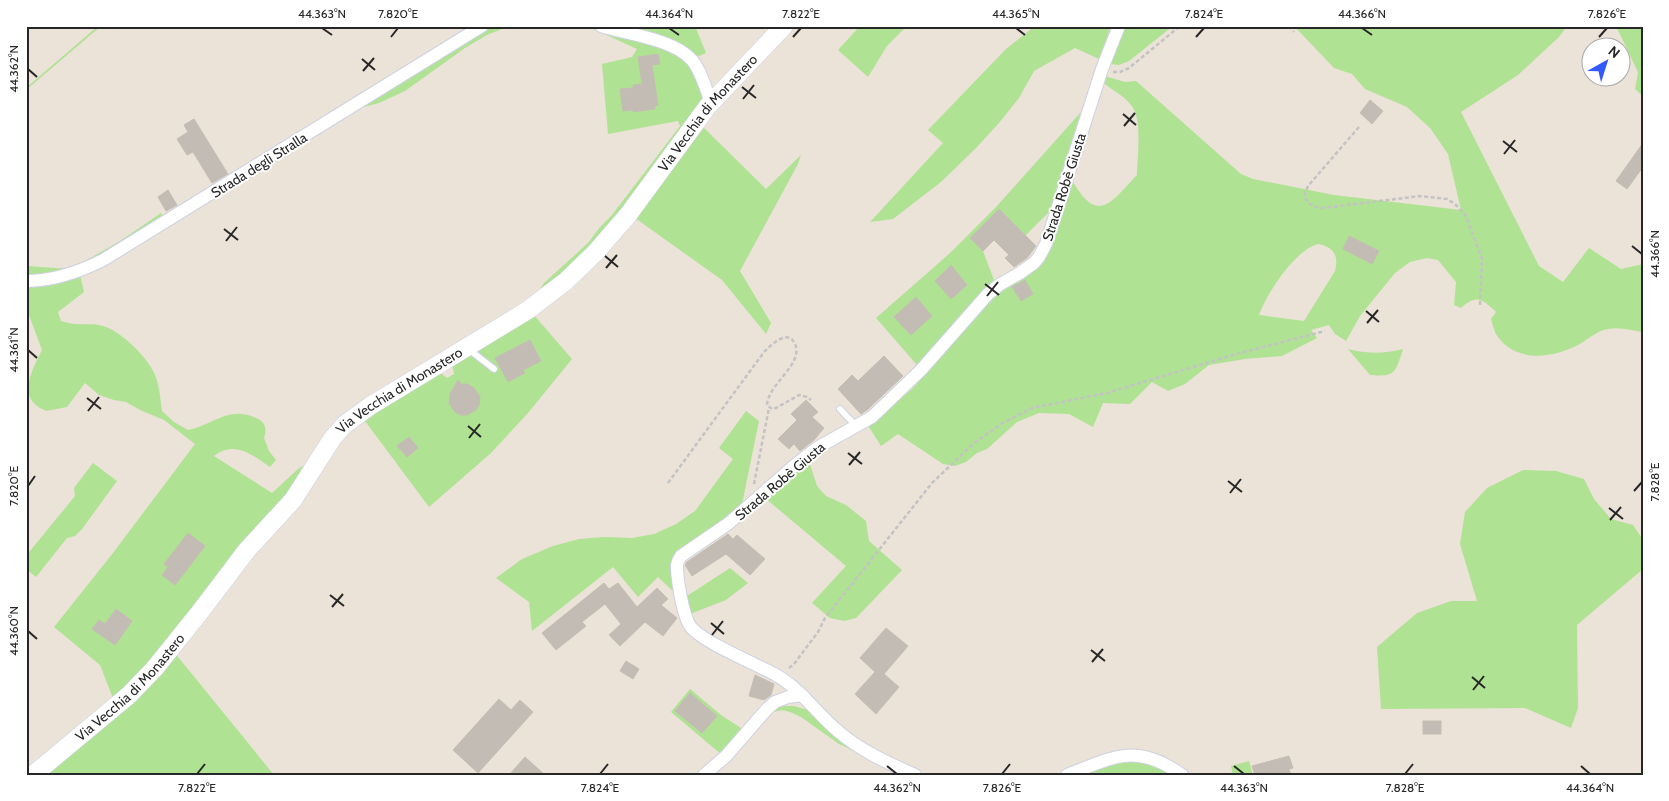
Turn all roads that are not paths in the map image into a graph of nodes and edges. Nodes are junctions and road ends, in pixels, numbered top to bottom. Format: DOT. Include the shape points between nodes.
graph roads {
  1 [pos="482,26"];
  2 [pos="601,26"];
  3 [pos="784,26"];
  4 [pos="1118,26"];
  5 [pos="711,103"];
  6 [pos="26,281"];
  7 [pos="466,347"];
  8 [pos="494,369"];
  9 [pos="840,409"];
  10 [pos="856,427"];
  11 [pos="802,694"];
  12 [pos="33,775"];
  13 [pos="704,775"];
  14 [pos="915,775"];
  15 [pos="1067,775"];
  16 [pos="1182,775"];
  1 -- 6 [label="street, Strada degli Stralla" via="110,256 74,273"];
  2 -- 5 [label="street" via="662,43 686,55 696,66"];
  3 -- 5 [label="street, Via Vecchia di Monastero"];
  4 -- 10 [label="street, Strada Robè Giusta" via="1039,257 1025,270 995,287 914,377 872,417"];
  5 -- 7 [label="street, Via Vecchia di Monastero" via="635,206 591,257 544,300"];
  7 -- 8 [label="lane"];
  7 -- 12 [label="street, Via Vecchia di Monastero" via="344,425 297,495 247,550 155,668 129,695"];
  9 -- 10 [label="lane"];
  10 -- 11 [label="street, Strada Robè Giusta" via="817,448 729,523 679,558 677,566 687,618 693,629 791,684"];
  11 -- 13 [label="street" via="775,702 726,756"];
  11 -- 14 [label="street, Strada Robè Giusta" via="850,740"];
  15 -- 16 [label="street" via="1130,754 1156,760"];
}
